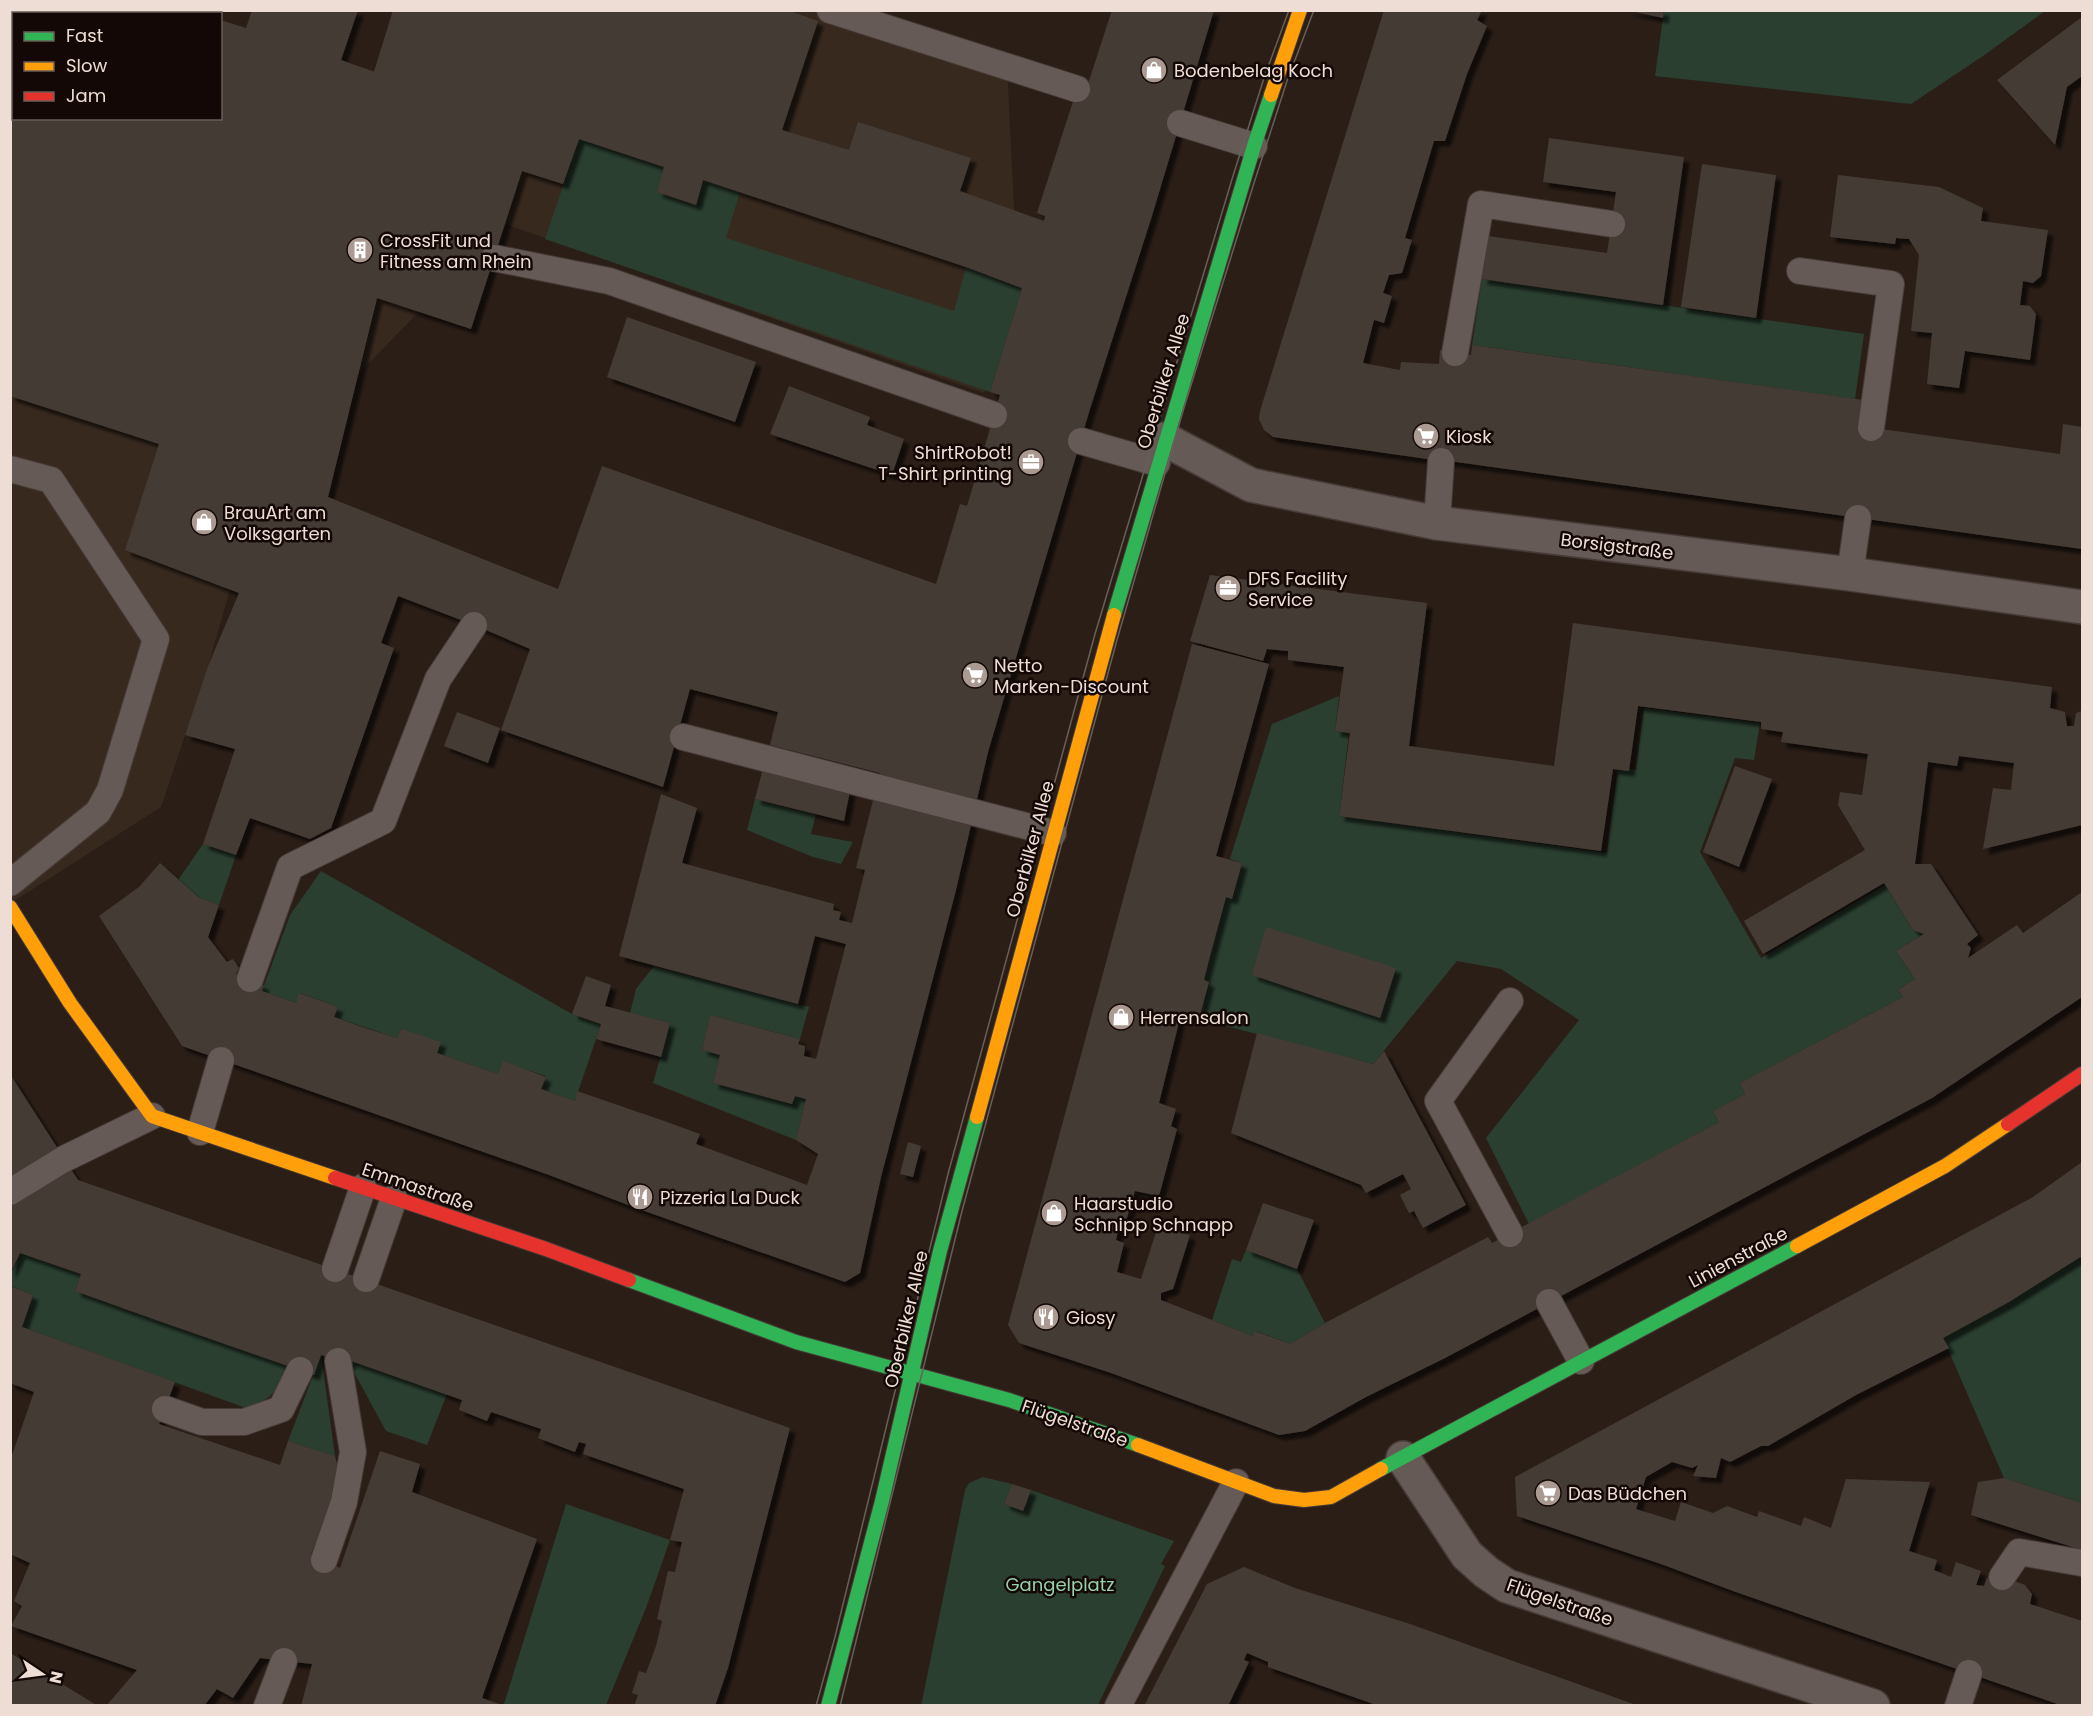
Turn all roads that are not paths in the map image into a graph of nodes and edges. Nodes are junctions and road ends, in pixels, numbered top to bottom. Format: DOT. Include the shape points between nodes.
graph roads {
  1 [pos="830,10"];
  2 [pos="1300,10"];
  3 [pos="1077,89"];
  4 [pos="1180,123"];
  5 [pos="1254,146"];
  6 [pos="1612,224"];
  7 [pos="494,258"];
  8 [pos="1800,271"];
  9 [pos="1455,353"];
  10 [pos="994,415"];
  11 [pos="1871,428"];
  12 [pos="1081,441"];
  13 [pos="1160,451"];
  14 [pos="1442,461"];
  15 [pos="10,469"];
  16 [pos="1858,518"];
  17 [pos="1437,523"];
  18 [pos="1850,574"];
  19 [pos="2082,607"];
  20 [pos="474,625"];
  21 [pos="682,737"];
  22 [pos="1053,833"];
  23 [pos="10,883"];
  24 [pos="10,907"];
  25 [pos="250,980"];
  26 [pos="1510,1001"];
  27 [pos="221,1060"];
  28 [pos="2082,1074"];
  29 [pos="152,1116"];
  30 [pos="200,1132"];
  31 [pos="363,1187"];
  32 [pos="10,1192"];
  33 [pos="394,1198"];
  34 [pos="1510,1234"];
  35 [pos="335,1269"];
  36 [pos="366,1279"];
  37 [pos="1549,1302"];
  38 [pos="338,1360"];
  39 [pos="1581,1361"];
  40 [pos="300,1370"];
  41 [pos="912,1373"];
  42 [pos="165,1409"];
  43 [pos="1403,1458"];
  44 [pos="1236,1482"];
  45 [pos="324,1560"];
  46 [pos="2082,1563"];
  47 [pos="2002,1577"];
  48 [pos="284,1661"];
  49 [pos="1969,1673"];
  50 [pos="267,1706"];
  51 [pos="828,1706"];
  52 [pos="1118,1706"];
  53 [pos="1873,1706"];
  54 [pos="1958,1706"];
  1 -- 3 [label="lane"];
  2 -- 5 [label="street, Oberbilker Allee"];
  4 -- 5 [label="lane"];
  5 -- 13 [label="street, Oberbilker Allee"];
  6 -- 9 [label="lane" via="1481,204"];
  7 -- 10 [label="lane" via="609,281"];
  8 -- 11 [label="lane" via="1891,284"];
  12 -- 13 [label="lane"];
  13 -- 17 [label="street, Borsigstraße" via="1251,485"];
  13 -- 22 [label="street, Oberbilker Allee"];
  14 -- 17 [label="lane"];
  15 -- 23 [label="lane" via="51,480 156,639 110,790 98,812"];
  16 -- 18 [label="lane"];
  17 -- 18 [label="street, Borsigstraße"];
  18 -- 19 [label="street, Borsigstraße"];
  20 -- 25 [label="lane" via="438,679 383,821 290,867"];
  21 -- 22 [label="lane"];
  22 -- 41 [label="street, Oberbilker Allee" via="940,1251"];
  24 -- 29 [label="street" via="70,1003"];
  26 -- 34 [label="lane" via="1438,1101"];
  27 -- 30 [label="lane"];
  28 -- 39 [label="street, Linienstraße" via="1945,1166"];
  29 -- 30 [label="street, Emmastraße"];
  29 -- 32 [label="lane" via="64,1159"];
  30 -- 31 [label="street, Emmastraße"];
  31 -- 33 [label="street, Emmastraße"];
  31 -- 35 [label="lane"];
  33 -- 36 [label="lane"];
  33 -- 41 [label="street, Emmastraße" via="546,1249 796,1342"];
  37 -- 39 [label="lane"];
  38 -- 45 [label="lane" via="353,1452 344,1502"];
  39 -- 43 [label="street, Linienstraße"];
  40 -- 42 [label="lane" via="281,1408 244,1422 202,1422"];
  41 -- 44 [label="street, Flügelstraße" via="1009,1400"];
  41 -- 51 [label="street, Oberbilker Allee"];
  43 -- 44 [label="street, Flügelstraße" via="1331,1497 1304,1500 1274,1496"];
  43 -- 53 [label="street, Flügelstraße" via="1467,1555 1508,1586"];
  44 -- 52 [label="lane"];
  46 -- 47 [label="lane" via="2019,1552"];
  48 -- 50 [label="lane"];
  49 -- 54 [label="lane"];
}
